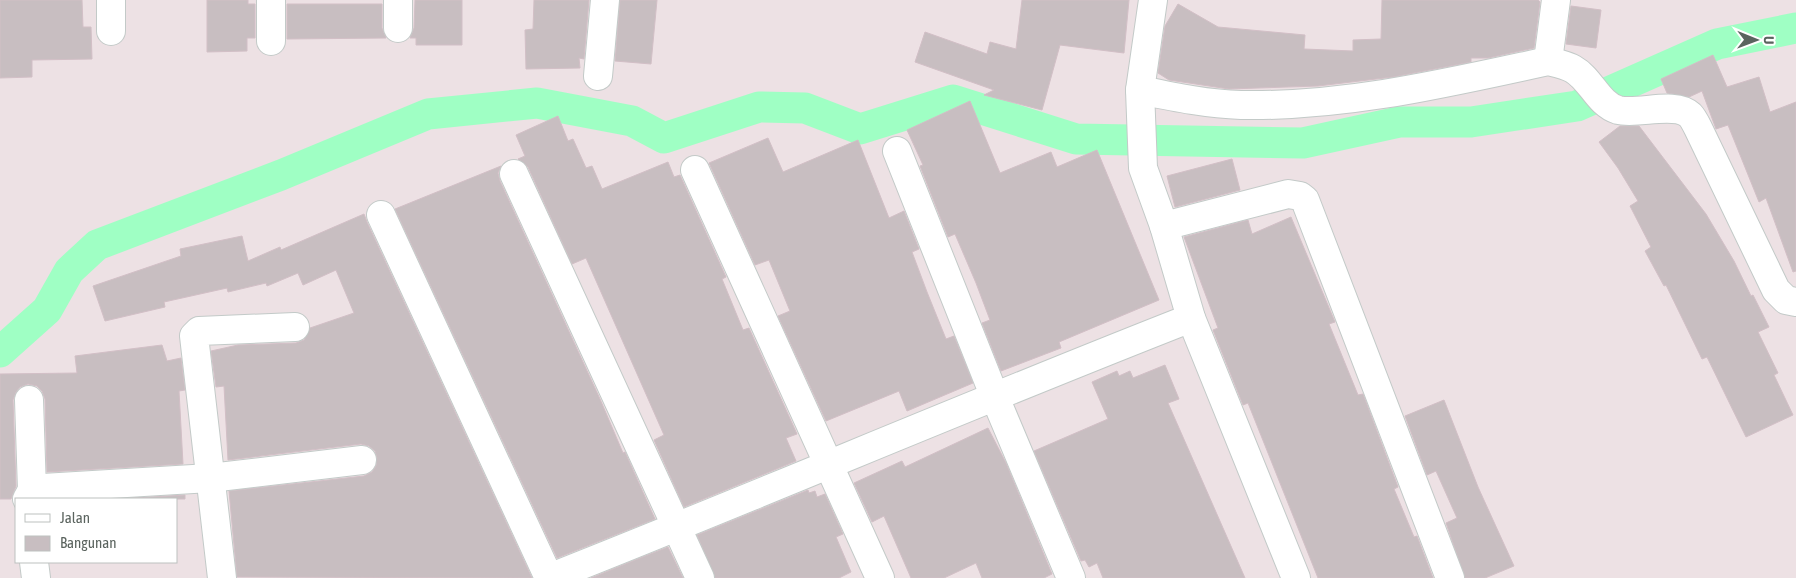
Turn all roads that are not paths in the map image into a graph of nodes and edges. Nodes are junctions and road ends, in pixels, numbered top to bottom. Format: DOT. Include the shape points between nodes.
graph roads {
  1 [pos="111,0"];
  2 [pos="271,0"];
  3 [pos="398,0"];
  4 [pos="605,0"];
  5 [pos="1153,0"];
  6 [pos="1556,0"];
  7 [pos="398,28"];
  8 [pos="112,31"];
  9 [pos="271,41"];
  10 [pos="1548,61"];
  11 [pos="598,76"];
  12 [pos="1141,101"];
  13 [pos="896,152"];
  14 [pos="695,170"];
  15 [pos="514,174"];
  16 [pos="381,215"];
  17 [pos="1164,226"];
  18 [pos="1793,308"];
  19 [pos="1191,318"];
  20 [pos="295,327"];
  21 [pos="994,395"];
  22 [pos="29,400"];
  23 [pos="362,460"];
  24 [pos="829,464"];
  25 [pos="210,478"];
  26 [pos="29,495"];
  27 [pos="677,528"];
  28 [pos="34,563"];
  29 [pos="36,578"];
  30 [pos="222,578"];
  31 [pos="700,578"];
  32 [pos="880,578"];
  33 [pos="1071,578"];
  34 [pos="1296,578"];
  35 [pos="1450,578"];
  1 -- 8 [label="street"];
  2 -- 9 [label="street"];
  3 -- 7 [label="street"];
  4 -- 11 [label="street"];
  5 -- 12 [label="street"];
  6 -- 10 [label="street"];
  10 -- 12 [label="street" via="1404,93 1325,103 1241,105"];
  10 -- 18 [label="street" via="1574,69 1606,103 1616,109 1679,109 1690,115 1776,290"];
  12 -- 17 [label="street" via="1143,168"];
  13 -- 21 [label="street"];
  14 -- 24 [label="street"];
  15 -- 27 [label="street"];
  16 -- 27 [label="street" via="549,578"];
  17 -- 19 [label="street"];
  17 -- 35 [label="street" via="1288,194 1305,200"];
  19 -- 21 [label="street"];
  19 -- 34 [label="street"];
  20 -- 25 [label="street" via="199,331 194,336"];
  21 -- 24 [label="street"];
  21 -- 33 [label="street"];
  22 -- 26 [label="street"];
  23 -- 25 [label="street"];
  24 -- 27 [label="street"];
  24 -- 32 [label="street"];
  25 -- 26 [label="street"];
  25 -- 30 [label="street"];
  27 -- 31 [label="street"];
  28 -- 29 [label="street"];
}
